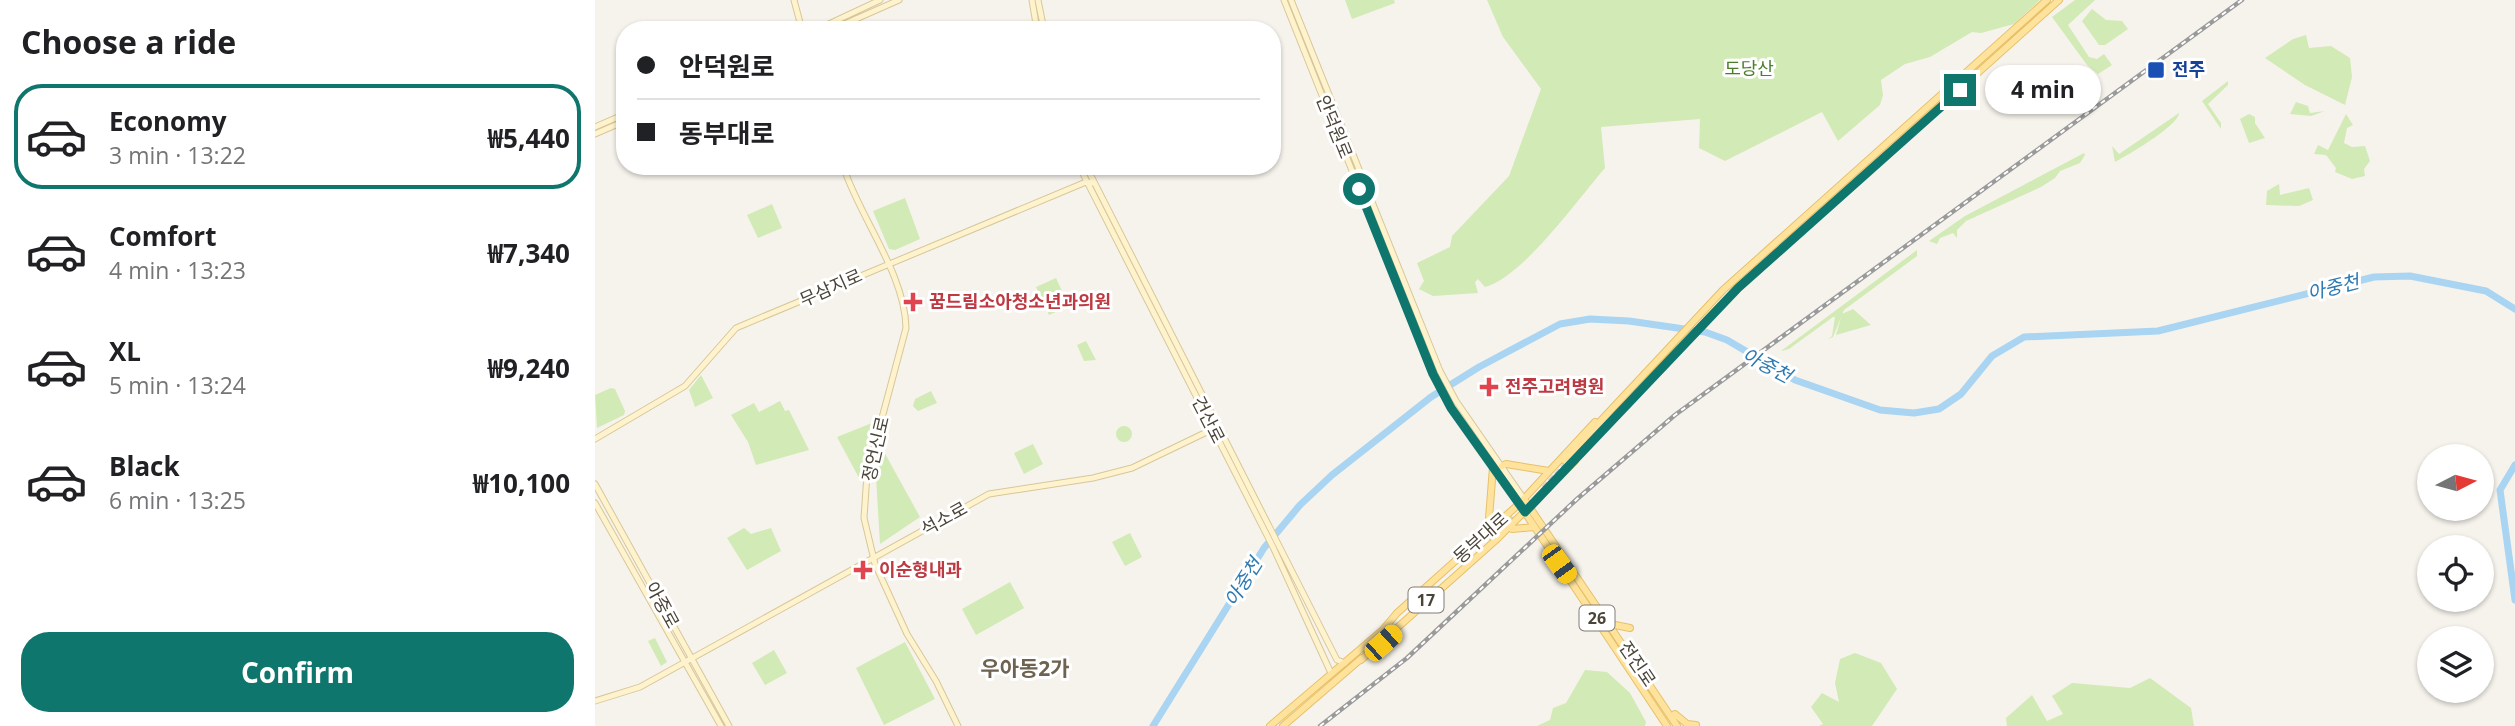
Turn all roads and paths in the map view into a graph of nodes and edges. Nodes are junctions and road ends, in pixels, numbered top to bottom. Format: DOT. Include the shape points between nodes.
graph roads {
  1 [pos="794,0"];
  2 [pos="880,0"];
  3 [pos="899,0"];
  4 [pos="1032,0"];
  5 [pos="1038,0"];
  6 [pos="1284,0"];
  7 [pos="1291,0"];
  8 [pos="2047,0"];
  9 [pos="2059,0"];
  10 [pos="800,21"];
  11 [pos="834,21"];
  12 [pos="851,21"];
  13 [pos="1036,21"];
  14 [pos="1042,21"];
  15 [pos="616,118"];
  16 [pos="616,125"];
  17 [pos="595,127"];
  18 [pos="595,134"];
  19 [pos="847,175"];
  20 [pos="1083,175"];
  21 [pos="1090,175"];
  22 [pos="1086,182"];
  23 [pos="1094,183"];
  24 [pos="886,264"];
  25 [pos="1621,404"];
  26 [pos="1213,429"];
  27 [pos="1223,433"];
  28 [pos="595,439"];
  29 [pos="1556,462"];
  30 [pos="1566,465"];
  31 [pos="1502,466"];
  32 [pos="1493,467"];
  33 [pos="1549,471"];
  34 [pos="595,484"];
  35 [pos="1540,495"];
  36 [pos="1522,501"];
  37 [pos="595,503"];
  38 [pos="1527,509"];
  39 [pos="1537,524"];
  40 [pos="1510,526"];
  41 [pos="1491,537"];
  42 [pos="873,558"];
  43 [pos="1610,624"];
  44 [pos="1630,628"];
  45 [pos="692,659"];
  46 [pos="685,663"];
  47 [pos="1345,663"];
  48 [pos="1331,676"];
  49 [pos="595,701"];
  50 [pos="1671,717"];
  51 [pos="1696,725"];
  52 [pos="720,726"];
  53 [pos="729,726"];
  54 [pos="958,726"];
  55 [pos="1269,726"];
  56 [pos="1283,726"];
  57 [pos="1667,726"];
  58 [pos="1677,726"];
  1 -- 10 [label="street"];
  2 -- 11 [label="street"];
  3 -- 12 [label="street"];
  4 -- 13 [label="street"];
  5 -- 14 [label="street"];
  6 -- 32 [label="street, 안덕원로" via="1433,374"];
  7 -- 31 [label="street, 안덕원로" via="1440,371"];
  8 -- 25 [label="main road" via="1742,272"];
  9 -- 25 [label="main road" via="1711,314"];
  15 -- 17 [label="street"];
  16 -- 18 [label="street"];
  19 -- 24 [label="street, 정언신로"];
  20 -- 22 [label="street, 건산로"];
  21 -- 23 [label="street, 건산로"];
  22 -- 23 [label="street, 무삼지로"];
  22 -- 24 [label="street, 무삼지로"];
  22 -- 26 [label="street, 건산로"];
  23 -- 27 [label="street, 건산로"];
  24 -- 28 [label="street, 무삼지로" via="736,328 685,386"];
  24 -- 42 [label="street, 정언신로" via="904,307 906,328 867,474 864,518"];
  25 -- 29 [label="main road, 동부대로"];
  25 -- 30 [label="main road"];
  25 -- 30 [label="main road"];
  26 -- 27 [label="street"];
  26 -- 42 [label="street, 석소로" via="1154,460 1112,473 997,491"];
  26 -- 48 [label="street, 건산로"];
  27 -- 47 [label="street, 건산로" via="1337,660"];
  29 -- 30 [label="main road" via="1558,468"];
  29 -- 33 [label="main road, 동부대로"];
  30 -- 35 [label="main road"];
  31 -- 33 [label="main road"];
  31 -- 36 [label="street"];
  32 -- 36 [label="street"];
  32 -- 41 [label="main road"];
  33 -- 36 [label="main road, 동부대로"];
  34 -- 45 [label="street, 아중로"];
  35 -- 38 [label="main road"];
  35 -- 39 [label="main road" via="1542,519"];
  36 -- 38 [label="main road, 전진로"];
  36 -- 41 [label="main road, 동부대로"];
  37 -- 46 [label="street, 아중로"];
  38 -- 39 [label="main road, 전진로"];
  38 -- 40 [label="main road"];
  39 -- 40 [label="main road"];
  39 -- 43 [label="main road, 전진로 / 26"];
  39 -- 57 [label="main road, 전진로 / 26"];
  40 -- 41 [label="main road"];
  41 -- 47 [label="main road, 동부대로 / 17"];
  41 -- 56 [label="main road" via="1361,660"];
  42 -- 45 [label="street, 석소로"];
  42 -- 54 [label="street, 정언신로" via="907,634"];
  43 -- 44 [label="main road"];
  43 -- 50 [label="main road, 전진로 / 26"];
  45 -- 46 [label="street, 석소로"];
  45 -- 53 [label="street, 아중로"];
  46 -- 49 [label="street, 석소로" via="630,692"];
  46 -- 52 [label="street, 아중로"];
  47 -- 48 [label="main road, 동부대로 / 17"];
  48 -- 55 [label="main road, 동부대로 / 17"];
  50 -- 51 [label="main road" via="1675,714 1686,724"];
  50 -- 58 [label="main road, 전진로 / 26"];
}
